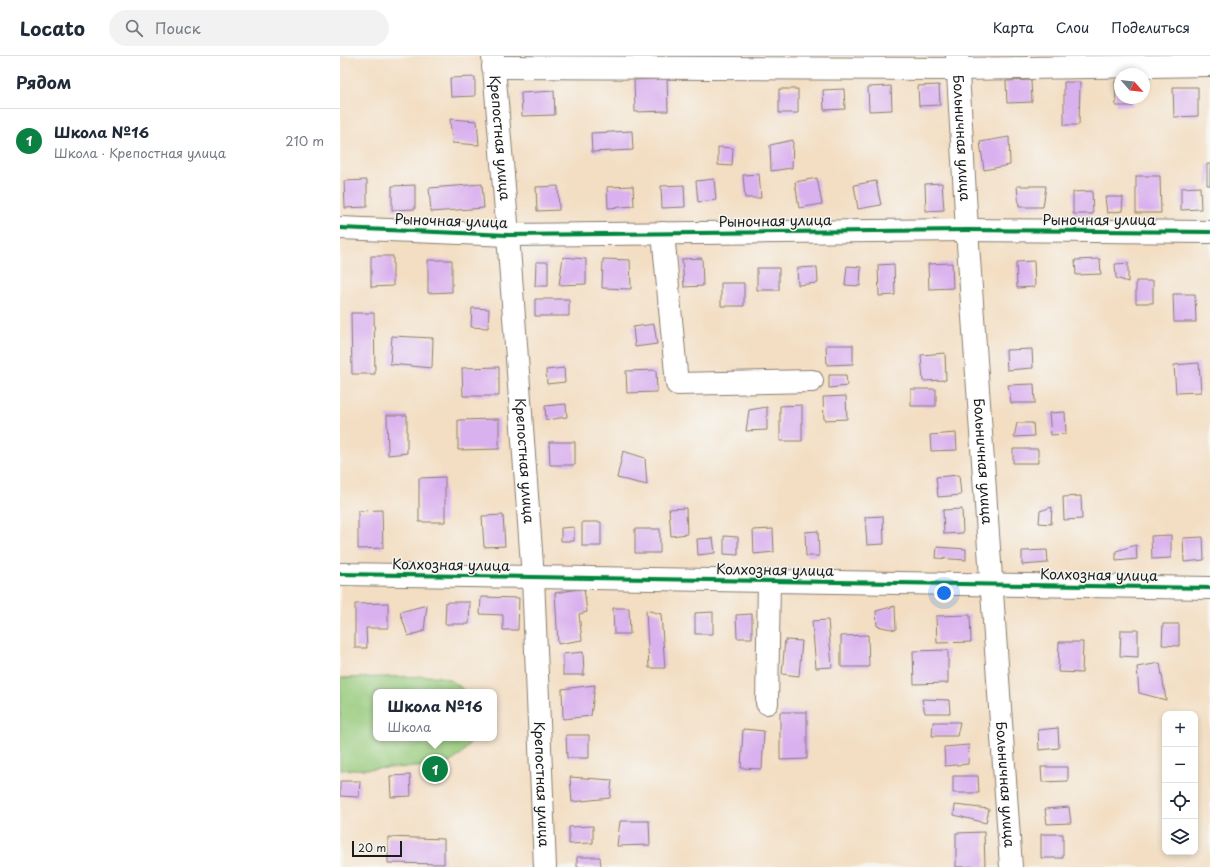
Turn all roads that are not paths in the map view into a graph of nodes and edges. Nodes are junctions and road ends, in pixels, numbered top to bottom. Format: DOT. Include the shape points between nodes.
graph roads {
  1 [pos="493,62"];
  2 [pos="958,63"];
  3 [pos="1210,65"];
  4 [pos="340,228"];
  5 [pos="967,230"];
  6 [pos="1210,232"];
  7 [pos="663,233"];
  8 [pos="508,234"];
  9 [pos="812,381"];
  10 [pos="340,574"];
  11 [pos="533,578"];
  12 [pos="769,581"];
  13 [pos="991,584"];
  14 [pos="1210,588"];
  15 [pos="767,704"];
  16 [pos="545,867"];
  17 [pos="1011,867"];
  1 -- 2 [label="street"];
  1 -- 8 [label="street, Крепостная улица"];
  2 -- 3 [label="street"];
  2 -- 5 [label="street, Больничная улица"];
  4 -- 8 [label="street, Рыночная улица"];
  5 -- 6 [label="street, Рыночная улица"];
  5 -- 7 [label="street, Рыночная улица"];
  5 -- 13 [label="street, Больничная улица"];
  7 -- 8 [label="street, Рыночная улица"];
  7 -- 9 [label="street" via="677,384"];
  8 -- 11 [label="street, Крепостная улица"];
  10 -- 11 [label="street, Колхозная улица"];
  11 -- 12 [label="street, Колхозная улица"];
  11 -- 16 [label="street, Крепостная улица"];
  12 -- 13 [label="street, Колхозная улица"];
  12 -- 15 [label="street"];
  13 -- 14 [label="street, Колхозная улица"];
  13 -- 17 [label="street, Больничная улица"];
}
